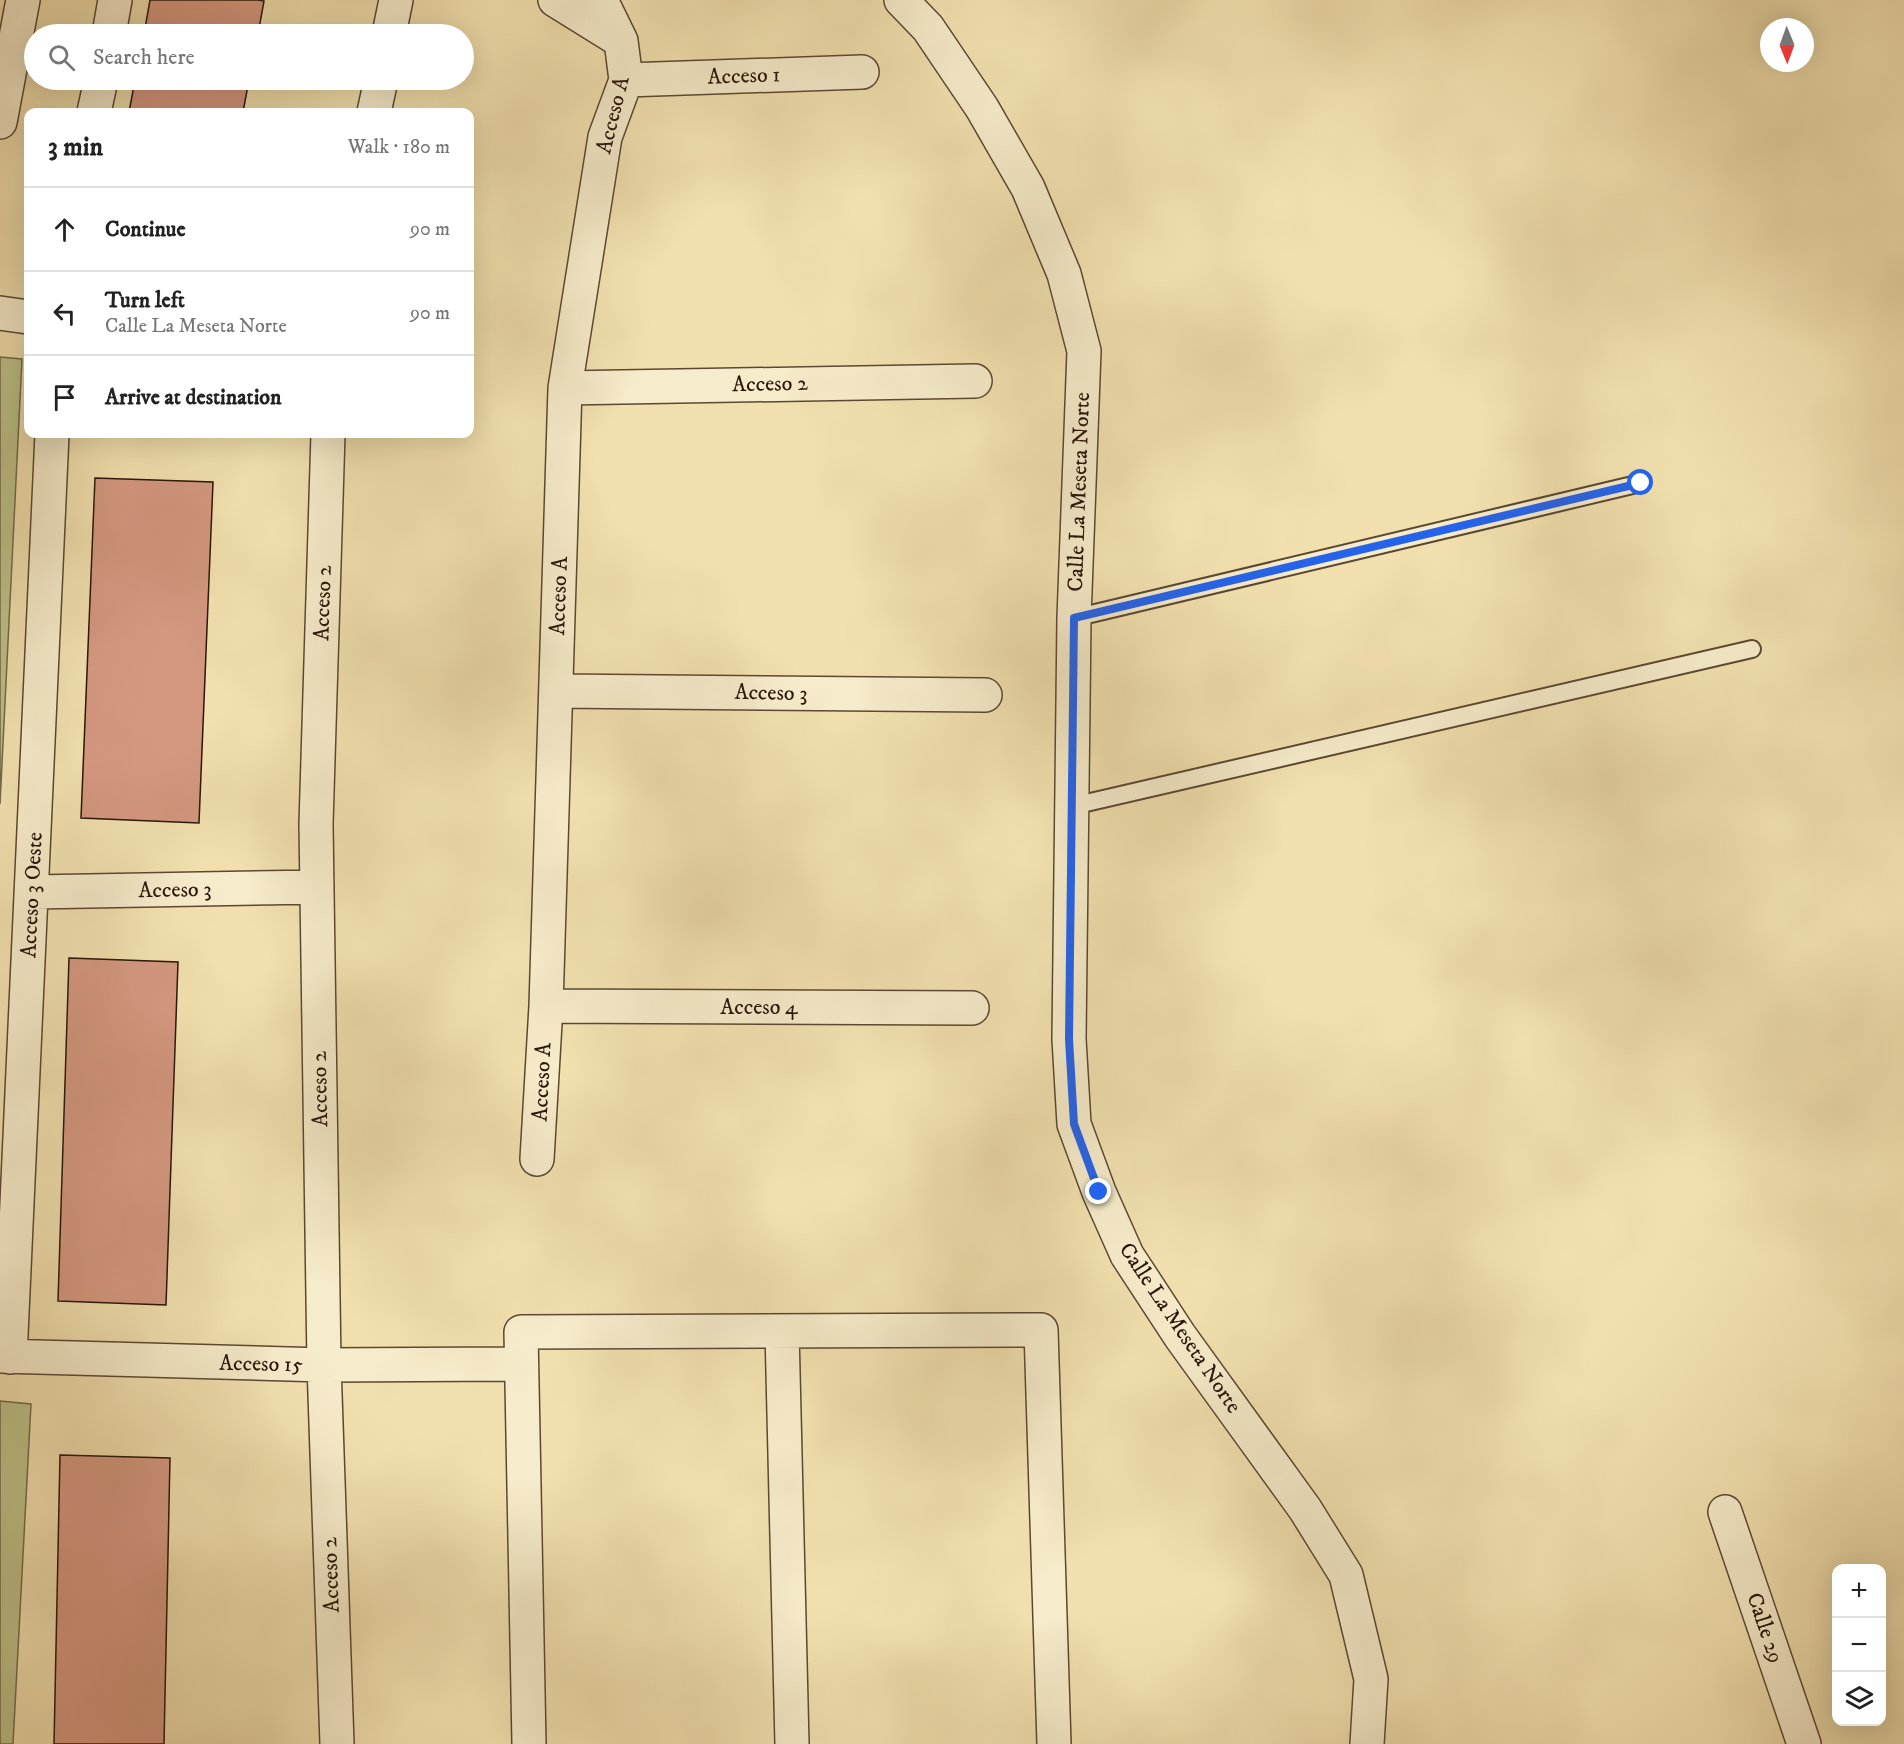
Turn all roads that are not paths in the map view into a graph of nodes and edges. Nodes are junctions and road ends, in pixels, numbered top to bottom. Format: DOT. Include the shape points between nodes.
graph roads {
  1 [pos="23,0"];
  2 [pos="115,0"];
  3 [pos="396,0"];
  4 [pos="555,0"];
  5 [pos="601,0"];
  6 [pos="901,0"];
  7 [pos="111,24"];
  8 [pos="391,24"];
  9 [pos="621,40"];
  10 [pos="862,72"];
  11 [pos="626,80"];
  12 [pos="99,90"];
  13 [pos="379,90"];
  14 [pos="95,108"];
  15 [pos="375,108"];
  16 [pos="0,122"];
  17 [pos="0,313"];
  18 [pos="24,317"];
  19 [pos="975,381"];
  20 [pos="565,388"];
  21 [pos="52,438"];
  22 [pos="328,438"];
  23 [pos="1641,483"];
  24 [pos="1074,618"];
  25 [pos="1752,649"];
  26 [pos="556,691"];
  27 [pos="985,695"];
  28 [pos="1073,806"];
  29 [pos="317,887"];
  30 [pos="33,892"];
  31 [pos="546,1006"];
  32 [pos="972,1008"];
  33 [pos="537,1159"];
  34 [pos="782,1331"];
  35 [pos="5,1357"];
  36 [pos="521,1364"];
  37 [pos="324,1365"];
  38 [pos="1725,1512"];
  39 [pos="337,1744"];
  40 [pos="529,1744"];
  41 [pos="792,1744"];
  42 [pos="1054,1744"];
  43 [pos="1367,1744"];
  44 [pos="1804,1744"];
  1 -- 16 [label="street"];
  2 -- 7 [label="street"];
  3 -- 8 [label="street"];
  4 -- 9 [label="street"];
  5 -- 9 [label="street"];
  6 -- 24 [label="street, Calle La Meseta Norte" via="928,28 982,108 1028,188 1064,274 1084,351"];
  9 -- 11 [label="street, Acceso A"];
  10 -- 11 [label="street, Acceso 1"];
  11 -- 20 [label="street, Acceso A" via="605,137"];
  12 -- 14 [label="street"];
  13 -- 15 [label="street"];
  17 -- 18 [label="street"];
  19 -- 20 [label="street, Acceso 2"];
  20 -- 26 [label="street, Acceso A"];
  21 -- 30 [label="street, Acceso 3 Oeste"];
  22 -- 29 [label="street, Acceso 2"];
  23 -- 24 [label="lane"];
  24 -- 28 [label="street, Calle La Meseta Norte"];
  25 -- 28 [label="lane"];
  26 -- 27 [label="street, Acceso 3"];
  26 -- 31 [label="street, Acceso A"];
  28 -- 43 [label="street, Calle La Meseta Norte" via="1069,1039 1074,1124 1127,1255 1180,1336 1305,1509 1346,1575 1371,1680"];
  29 -- 30 [label="street, Acceso 3"];
  29 -- 37 [label="street, Acceso 2"];
  30 -- 35 [label="street, Acceso 3 Oeste"];
  31 -- 32 [label="street, Acceso 4"];
  31 -- 33 [label="street, Acceso A"];
  34 -- 36 [label="street" via="521,1332"];
  34 -- 41 [label="street"];
  34 -- 42 [label="street" via="1041,1329"];
  35 -- 37 [label="street, Acceso 15"];
  36 -- 37 [label="street, Acceso 15"];
  36 -- 40 [label="street"];
  37 -- 39 [label="street, Acceso 2"];
  38 -- 44 [label="street, Calle 29"];
}
